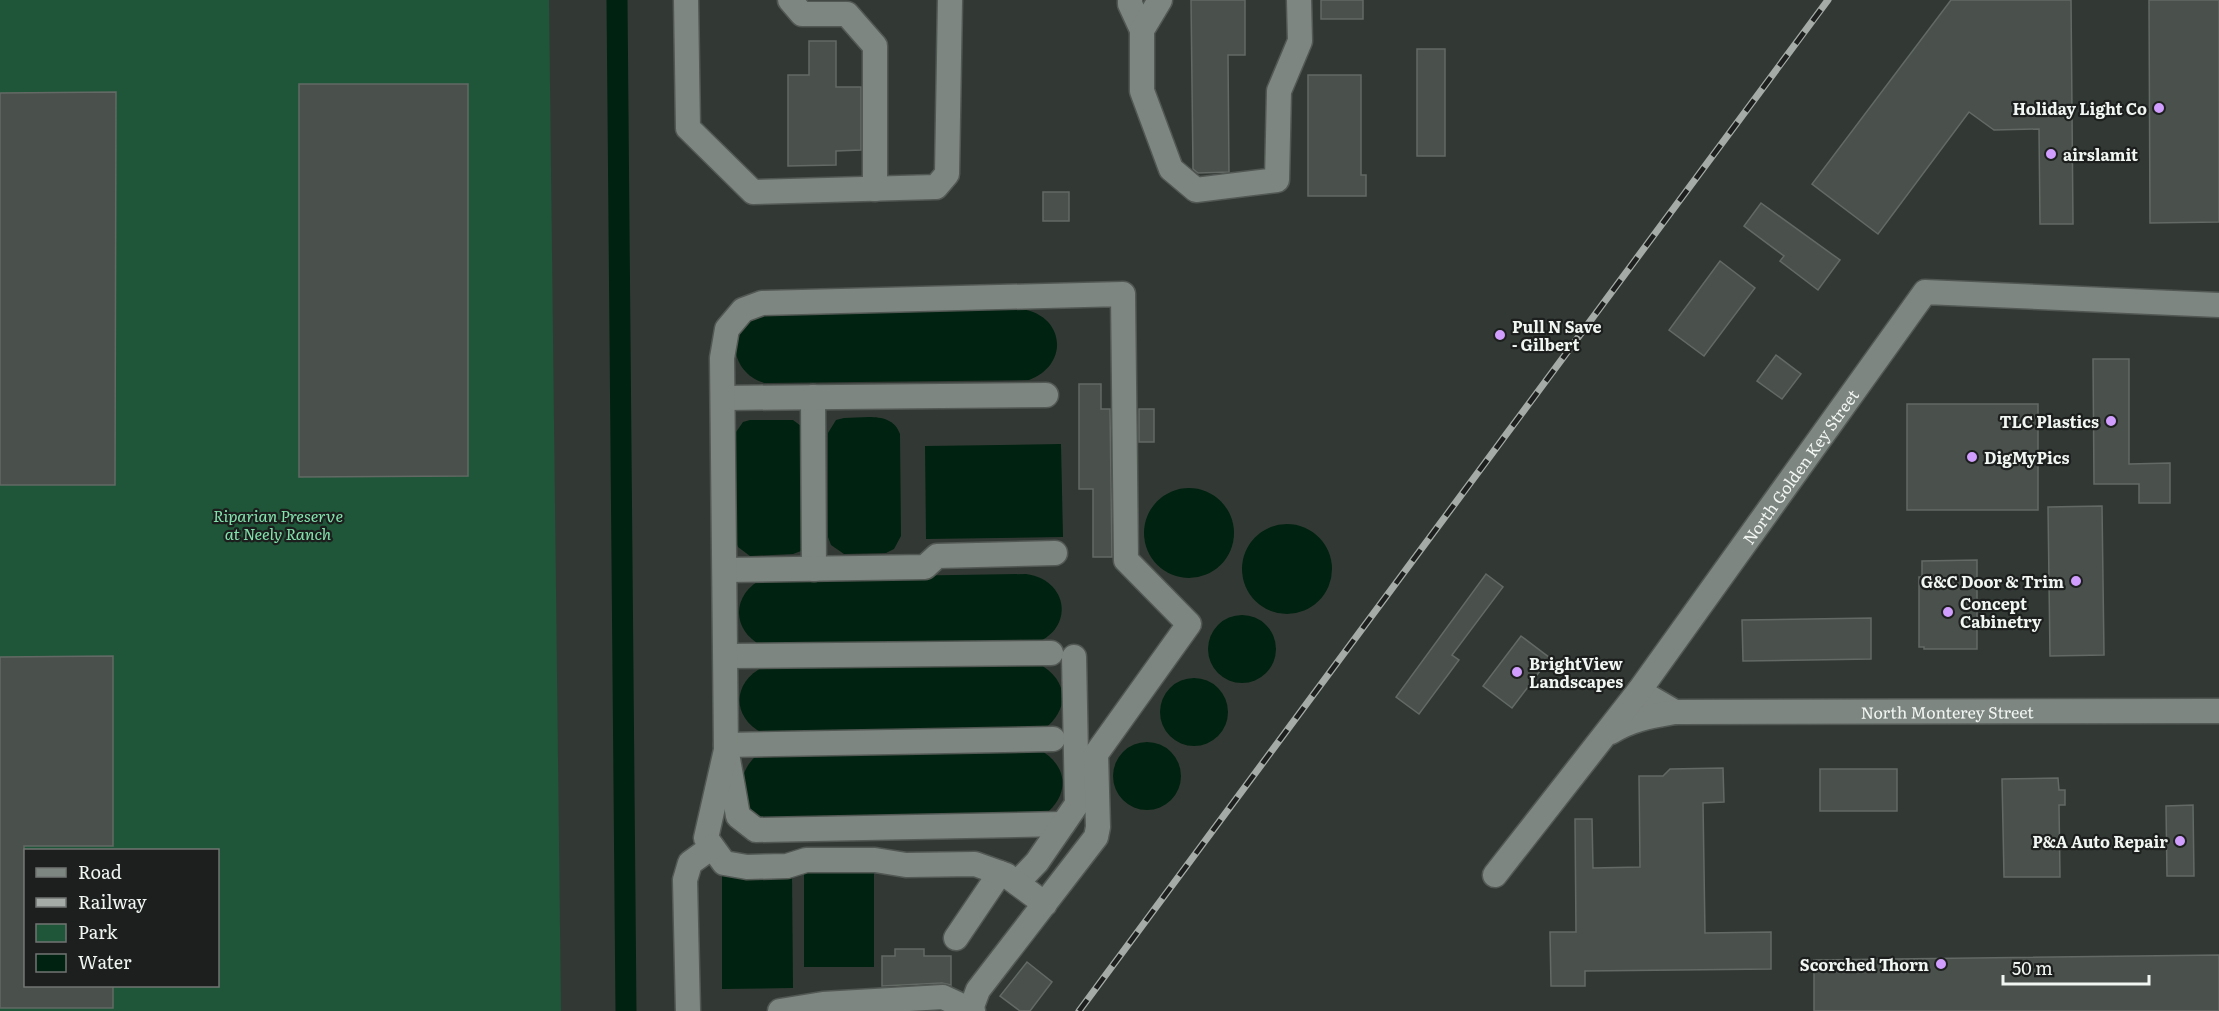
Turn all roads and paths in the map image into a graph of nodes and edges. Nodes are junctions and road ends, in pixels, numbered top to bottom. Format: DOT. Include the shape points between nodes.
graph roads {
  1 [pos="686,0"];
  2 [pos="790,0"];
  3 [pos="950,0"];
  4 [pos="1130,0"];
  5 [pos="1160,0"];
  6 [pos="1299,0"];
  7 [pos="1143,30"];
  8 [pos="875,189"];
  9 [pos="2219,304"];
  10 [pos="1046,395"];
  11 [pos="813,397"];
  12 [pos="723,398"];
  13 [pos="1054,553"];
  14 [pos="814,569"];
  15 [pos="725,570"];
  16 [pos="1051,653"];
  17 [pos="726,656"];
  18 [pos="1074,657"];
  19 [pos="1639,691"];
  20 [pos="2219,711"];
  21 [pos="1675,712"];
  22 [pos="1604,736"];
  23 [pos="1053,739"];
  24 [pos="726,748"];
  25 [pos="1063,824"];
  26 [pos="712,848"];
  27 [pos="1495,875"];
  28 [pos="1008,878"];
  29 [pos="1045,904"];
  30 [pos="956,938"];
  31 [pos="972,1010"];
  32 [pos="688,1011"];
  33 [pos="780,1011"];
  1 -- 8 [label="street" via="688,128 753,192"];
  2 -- 8 [label="street" via="802,14 847,14 875,46"];
  3 -- 8 [label="street" via="947,174 936,187"];
  4 -- 7 [label="street"];
  5 -- 7 [label="street"];
  6 -- 7 [label="street" via="1300,41 1279,91 1277,180 1196,190 1171,169 1142,91"];
  9 -- 19 [label="street, North Golden Key Street" via="1925,292"];
  10 -- 11 [label="street"];
  11 -- 12 [label="street"];
  11 -- 14 [label="street"];
  12 -- 15 [label="street"];
  12 -- 29 [label="street" via="722,358 727,329 743,309 762,303 1124,294 1126,560 1189,624 1096,754 1096,837"];
  13 -- 14 [label="street" via="937,556 925,567"];
  14 -- 15 [label="street"];
  15 -- 17 [label="street"];
  16 -- 17 [label="street"];
  17 -- 24 [label="street"];
  18 -- 25 [label="street" via="1077,804"];
  19 -- 21 [label="street"];
  19 -- 22 [label="street, North Golden Key Street"];
  20 -- 21 [label="street, North Monterey Street"];
  21 -- 22 [label="street, North Monterey Street" via="1640,718"];
  22 -- 27 [label="street, North Golden Key Street"];
  23 -- 24 [label="street"];
  24 -- 25 [label="street" via="738,816 756,830"];
  24 -- 26 [label="street" via="706,838"];
  25 -- 28 [label="street" via="1037,862"];
  26 -- 28 [label="street" via="724,863 747,867 787,866 806,860 975,864"];
  26 -- 32 [label="street" via="690,863 685,880"];
  28 -- 29 [label="street"];
  28 -- 30 [label="street"];
  29 -- 31 [label="street" via="978,990"];
  31 -- 33 [label="street" via="943,997 823,1004"];
}
